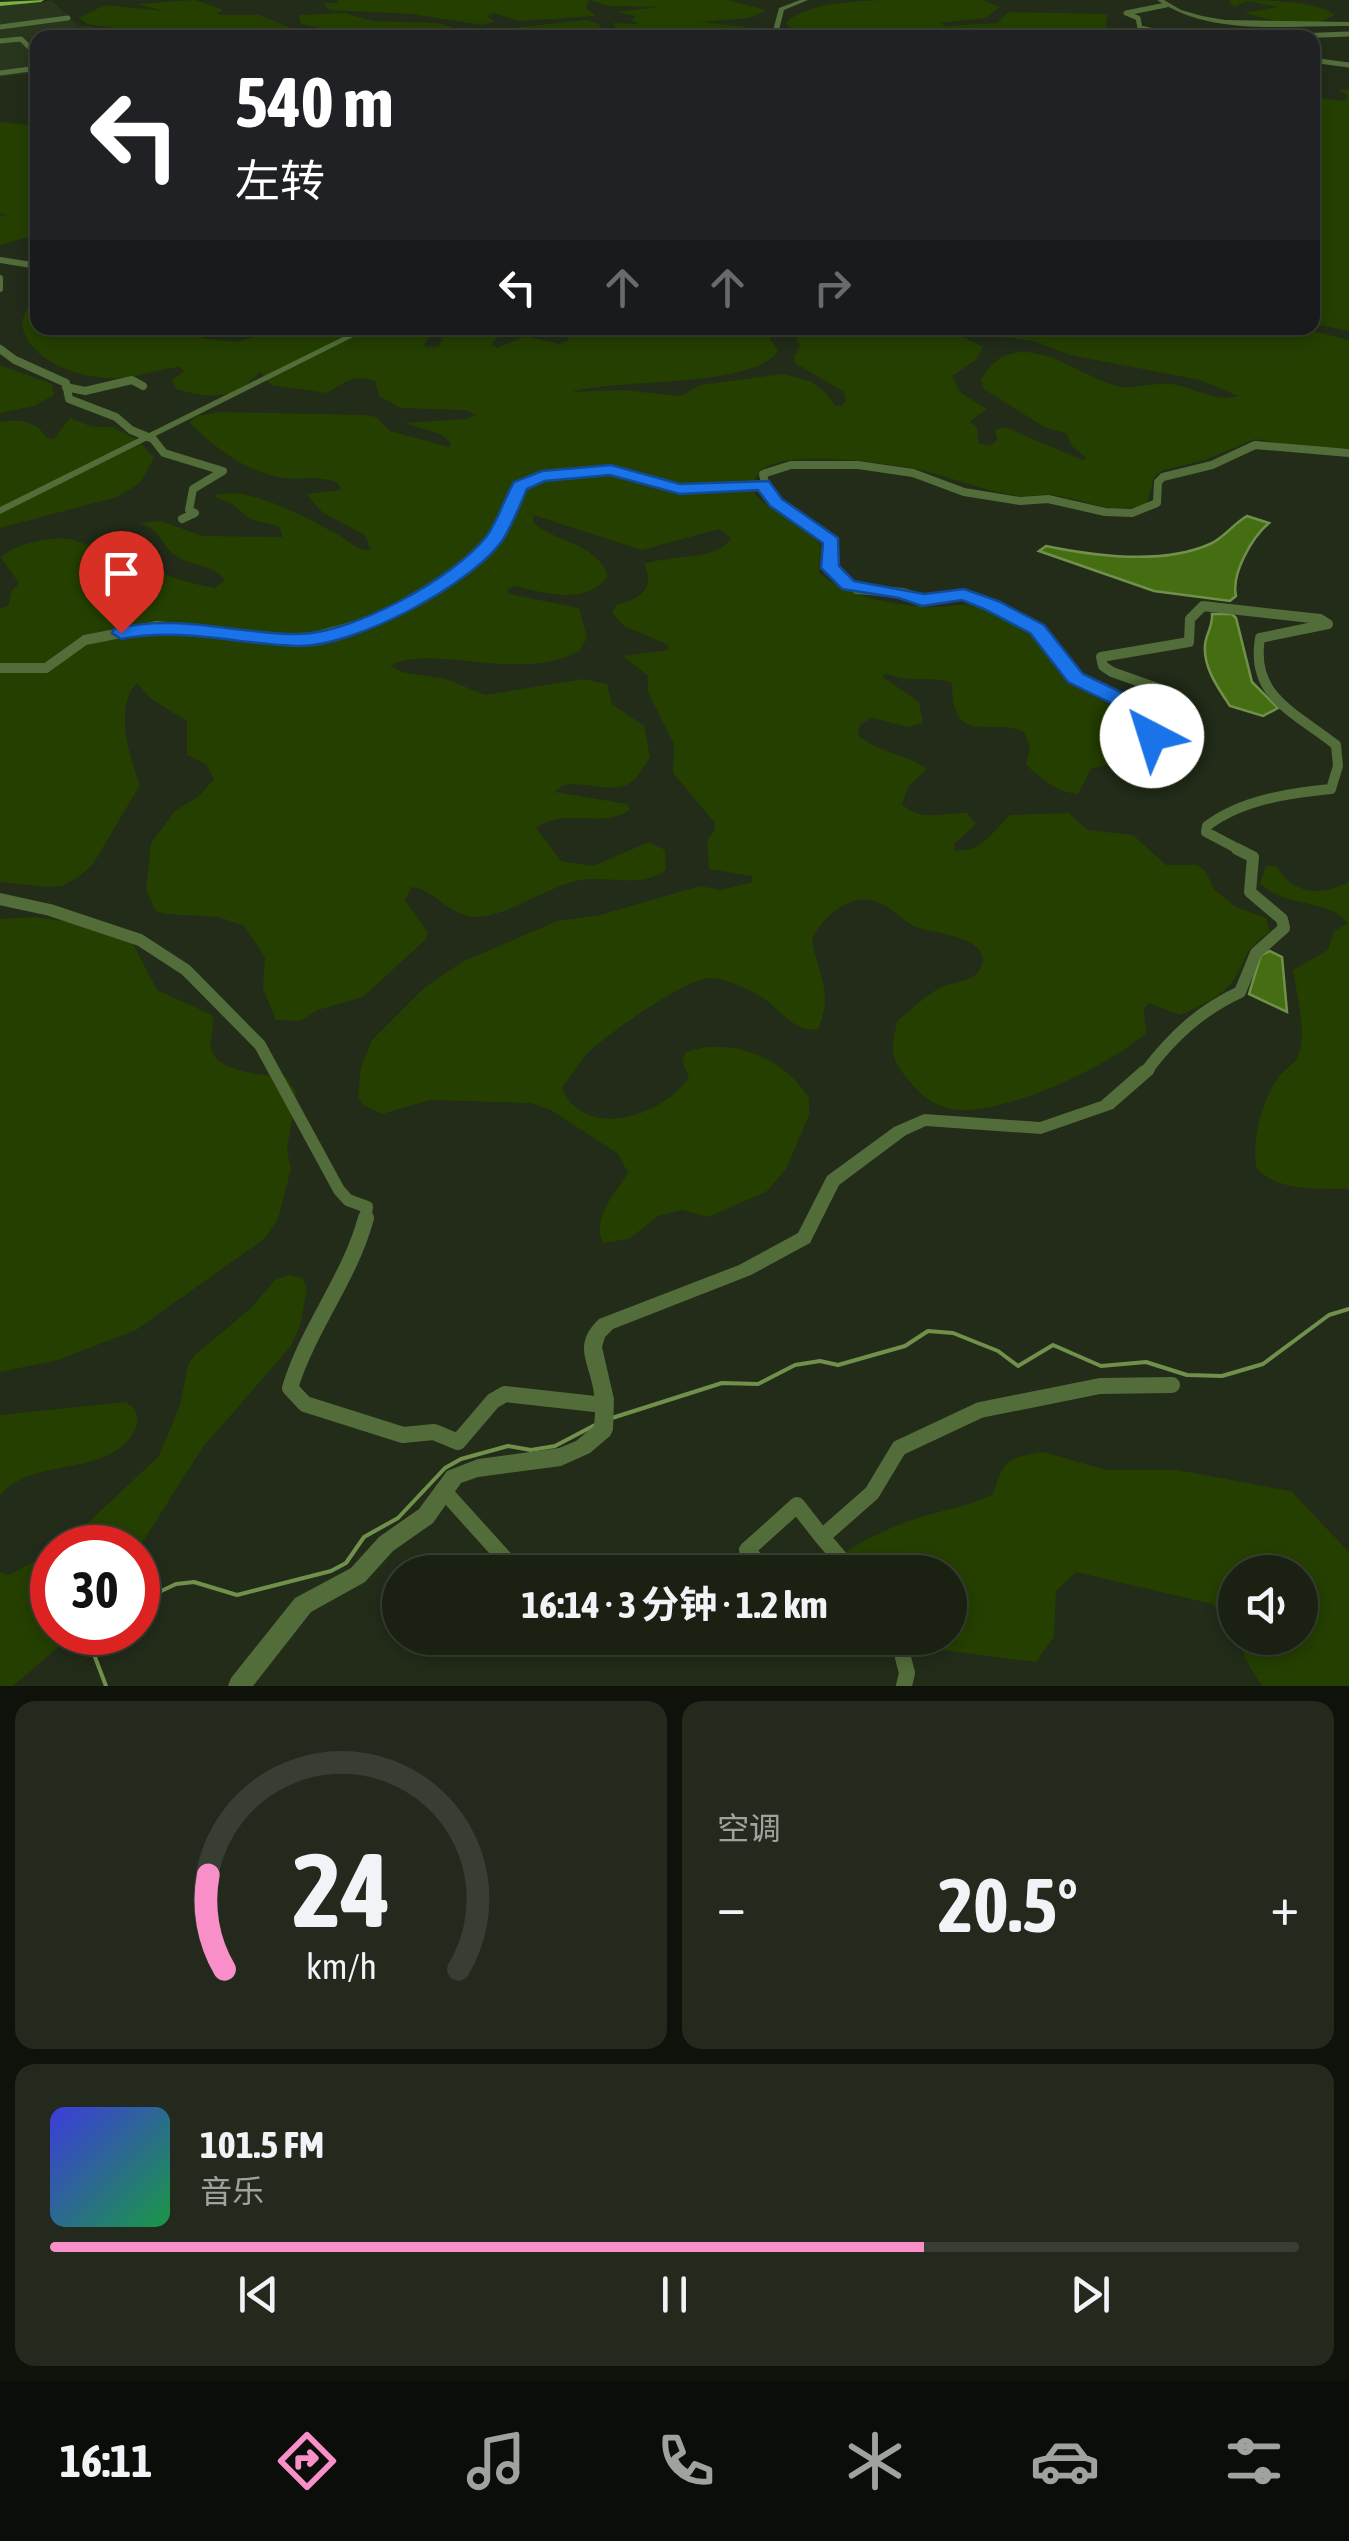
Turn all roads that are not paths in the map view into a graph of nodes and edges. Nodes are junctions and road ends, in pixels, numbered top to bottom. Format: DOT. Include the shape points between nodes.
graph roads {
  1 [pos="28,0"];
  2 [pos="41,0"];
  3 [pos="805,0"];
  4 [pos="1163,2"];
  5 [pos="0,3"];
  6 [pos="68,18"];
  7 [pos="1349,24"];
  8 [pos="1289,25"];
  9 [pos="0,26"];
  10 [pos="776,30"];
  11 [pos="1148,30"];
  12 [pos="1291,30"];
  13 [pos="1349,34"];
  14 [pos="1320,36"];
  15 [pos="0,42"];
  16 [pos="30,48"];
  17 [pos="1320,62"];
  18 [pos="1349,65"];
  19 [pos="30,69"];
  20 [pos="0,73"];
  21 [pos="0,260"];
  22 [pos="30,265"];
  23 [pos="0,278"];
  24 [pos="0,289"];
  25 [pos="353,335"];
  26 [pos="0,349"];
  27 [pos="143,386"];
  28 [pos="66,387"];
  29 [pos="148,437"];
  30 [pos="1349,454"];
  31 [pos="763,484"];
  32 [pos="0,511"];
  33 [pos="182,519"];
  34 [pos="0,668"];
  35 [pos="0,899"];
  36 [pos="1147,1070"];
  37 [pos="1172,1385"];
  38 [pos="604,1415"];
  39 [pos="443,1490"];
  40 [pos="822,1537"];
  41 [pos="502,1555"];
  42 [pos="752,1555"];
  43 [pos="837,1555"];
  44 [pos="902,1655"];
  45 [pos="239,1686"];
  46 [pos="904,1686"];
  1 -- 5 [label="main road"];
  2 -- 5 [label="main road"];
  3 -- 10 [label="street" via="781,9"];
  4 -- 8 [label="street" via="1240,24"];
  4 -- 11 [label="street" via="1126,13"];
  6 -- 9 [label="street"];
  7 -- 8 [label="street"];
  8 -- 12 [label="street"];
  13 -- 14 [label="street"];
  15 -- 16 [label="street" via="21,40"];
  17 -- 18 [label="street"];
  19 -- 20 [label="street"];
  21 -- 22 [label="street"];
  23 -- 24 [label="street"];
  25 -- 29 [label="street"];
  26 -- 28 [label="street"];
  27 -- 28 [label="street" via="132,380"];
  28 -- 29 [label="street" via="69,399"];
  29 -- 32 [label="street"];
  29 -- 33 [label="street" via="164,453 223,471 193,487 186,500 195,513"];
  30 -- 31 [label="street" via="1248,446 1212,465 1163,477 1156,503 1121,514 950,488 912,473 870,468 784,464 766,470"];
  31 -- 34 [label="street" via="680,489 611,470 542,476 520,486 496,537 459,575 377,620 302,640 158,626 85,640 46,668"];
  31 -- 36 [label="street" via="776,502 832,542 830,568 849,586 922,600 964,594 991,605 1037,629 1076,678 1144,712 1156,738 1159,717 1180,706 1177,695 1123,680 1103,666 1101,656 1189,642 1190,619 1202,606 1328,624 1265,636 1258,652 1262,681 1274,699 1336,745 1331,789 1276,797 1220,817 1206,832 1253,857 1247,889 1284,928 1256,952 1240,992 1208,1007"];
  35 -- 38 [label="street" via="140,940 186,970 260,1045 339,1190 367,1207 356,1244 300,1356 290,1388 304,1404 403,1435 434,1432 452,1443 505,1394"];
  36 -- 38 [label="street" via="1107,1105 1041,1128 924,1120 908,1126 833,1181 804,1238 597,1331 591,1351 604,1389"];
  37 -- 40 [label="street" via="1100,1386 980,1410 899,1448 872,1493"];
  38 -- 39 [label="street" via="583,1447 561,1457 464,1471"];
  39 -- 41 [label="street"];
  39 -- 45 [label="street" via="426,1516 386,1544 358,1575 304,1605"];
  40 -- 42 [label="street" via="797,1506 747,1550"];
  40 -- 43 [label="street"];
  44 -- 46 [label="street"];
}
